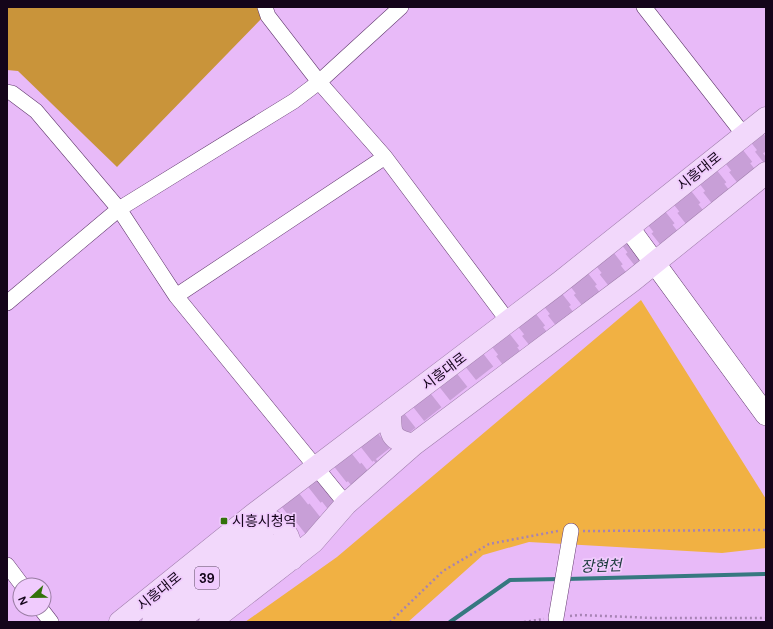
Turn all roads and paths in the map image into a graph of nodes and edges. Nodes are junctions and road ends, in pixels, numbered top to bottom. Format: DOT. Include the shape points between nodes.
graph roads {
  1 [pos="265,7"];
  2 [pos="401,7"];
  3 [pos="644,7"];
  4 [pos="319,82"];
  5 [pos="7,92"];
  6 [pos="766,118"];
  7 [pos="744,135"];
  8 [pos="385,157"];
  9 [pos="766,174"];
  10 [pos="119,210"];
  11 [pos="629,228"];
  12 [pos="655,263"];
  13 [pos="176,296"];
  14 [pos="7,303"];
  15 [pos="508,321"];
  16 [pos="390,411"];
  17 [pos="766,415"];
  18 [pos="414,445"];
  19 [pos="316,467"];
  20 [pos="346,504"];
  21 [pos="253,515"];
  22 [pos="570,531"];
  23 [pos="292,558"];
  24 [pos="7,565"];
  25 [pos="16,577"];
  26 [pos="556,618"];
  27 [pos="766,618"];
  28 [pos="120,622"];
  29 [pos="153,622"];
  30 [pos="177,622"];
  31 [pos="210,622"];
  32 [pos="524,622"];
  1 -- 4 [label="street" via="268,16"];
  2 -- 4 [label="street"];
  3 -- 7 [label="street"];
  4 -- 8 [label="street"];
  4 -- 10 [label="street" via="294,101"];
  5 -- 10 [label="street" via="36,110"];
  6 -- 7 [label="main road, 시흥대로"];
  7 -- 11 [label="main road, 시흥대로"];
  8 -- 13 [label="street"];
  8 -- 15 [label="street"];
  9 -- 12 [label="main road"];
  10 -- 13 [label="street"];
  10 -- 14 [label="street"];
  11 -- 12 [label="street"];
  11 -- 15 [label="main road, 시흥대로"];
  12 -- 17 [label="street"];
  12 -- 18 [label="main road"];
  13 -- 19 [label="street"];
  15 -- 16 [label="main road, 시흥대로"];
  16 -- 18 [label="main road" via="390,429 394,436 401,442"];
  16 -- 19 [label="main road, 시흥대로"];
  18 -- 20 [label="main road"];
  19 -- 20 [label="street"];
  19 -- 21 [label="main road, 시흥대로"];
  20 -- 23 [label="main road" via="313,542"];
  21 -- 23 [label="main road" via="271,519 284,529 291,543"];
  21 -- 28 [label="main road, 시흥대로"];
  22 -- 26 [label="street"];
  23 -- 31 [label="main road"];
  24 -- 25 [label="street"];
  26 -- 27 [label="path" via="580,615"];
  26 -- 32 [label="path"];
  29 -- 30 [label="main road, 시흥대로 / 39" via="267,541"];
}
